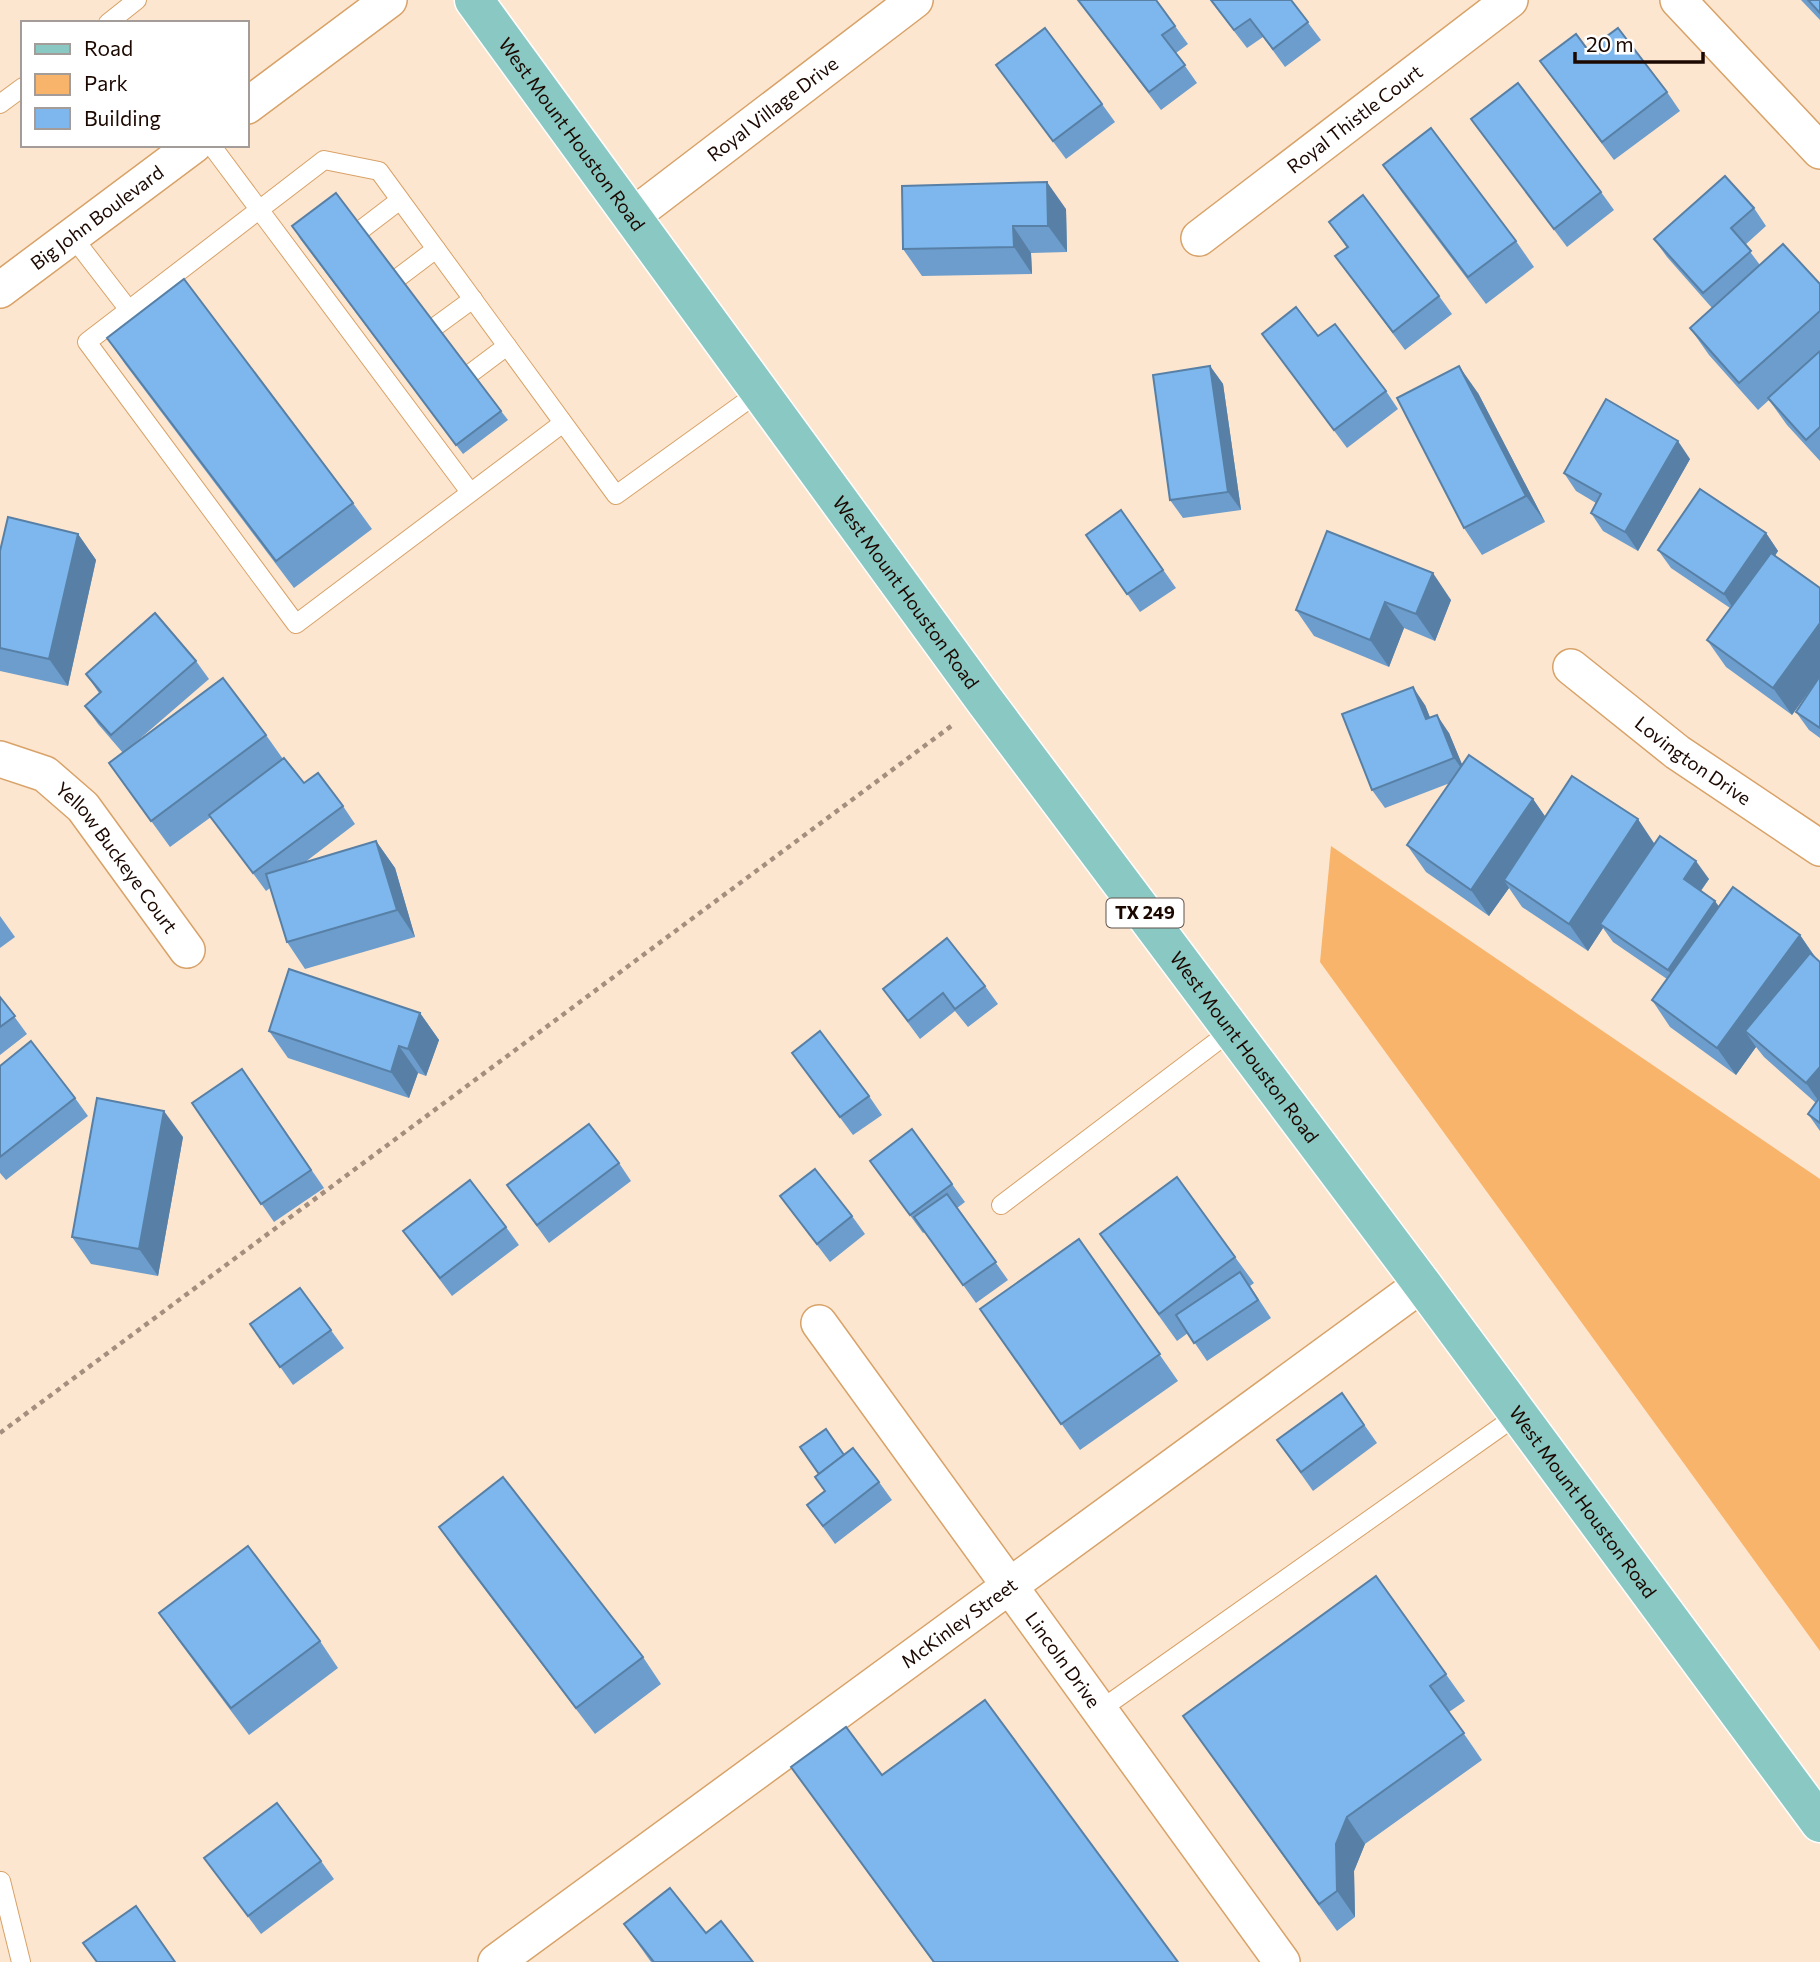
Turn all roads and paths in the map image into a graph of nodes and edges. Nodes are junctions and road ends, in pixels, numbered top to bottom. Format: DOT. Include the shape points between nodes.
graph roads {
  1 [pos="137,0"];
  2 [pos="389,0"];
  3 [pos="474,0"];
  4 [pos="915,0"];
  5 [pos="1510,0"];
  6 [pos="1678,0"];
  7 [pos="111,21"];
  8 [pos="21,88"];
  9 [pos="0,104"];
  10 [pos="248,105"];
  11 [pos="191,147"];
  12 [pos="212,147"];
  13 [pos="1820,151"];
  14 [pos="400,200"];
  15 [pos="259,210"];
  16 [pos="631,216"];
  17 [pos="362,229"];
  18 [pos="72,236"];
  19 [pos="1199,238"];
  20 [pos="436,249"];
  21 [pos="399,277"];
  22 [pos="0,290"];
  23 [pos="473,299"];
  24 [pos="129,310"];
  25 [pos="436,326"];
  26 [pos="507,346"];
  27 [pos="471,373"];
  28 [pos="759,392"];
  29 [pos="563,423"];
  30 [pos="470,492"];
  31 [pos="1571,667"];
  32 [pos="985,701"];
  33 [pos="0,759"];
  34 [pos="1820,848"];
  35 [pos="187,950"];
  36 [pos="1232,1030"];
  37 [pos="1001,1205"];
  38 [pos="1422,1284"];
  39 [pos="819,1323"];
  40 [pos="1519,1414"];
  41 [pos="0,1433"];
  42 [pos="1010,1586"];
  43 [pos="1100,1710"];
  44 [pos="1820,1823"];
  45 [pos="1,1881"];
  46 [pos="21,1962"];
  47 [pos="496,1962"];
  48 [pos="1282,1962"];
  1 -- 7 [label="lane"];
  2 -- 10 [label="street"];
  3 -- 16 [label="main road, West Mount Houston Road / TX 249"];
  4 -- 16 [label="street, Royal Village Drive"];
  5 -- 19 [label="street, Royal Thistle Court"];
  6 -- 13 [label="street"];
  8 -- 9 [label="lane"];
  11 -- 18 [label="street, Big John Boulevard"];
  12 -- 15 [label="lane"];
  14 -- 15 [label="lane" via="379,171 324,160"];
  14 -- 17 [label="lane"];
  14 -- 20 [label="lane"];
  15 -- 24 [label="lane"];
  15 -- 30 [label="lane" via="311,266 385,364"];
  16 -- 28 [label="main road, West Mount Houston Road / TX 249"];
  18 -- 22 [label="street, Big John Boulevard"];
  18 -- 24 [label="lane"];
  20 -- 21 [label="lane"];
  20 -- 23 [label="lane"];
  23 -- 25 [label="lane"];
  23 -- 26 [label="lane"];
  24 -- 30 [label="lane" via="87,342 296,624"];
  26 -- 27 [label="lane"];
  26 -- 29 [label="lane"];
  28 -- 29 [label="lane" via="616,495"];
  28 -- 32 [label="main road, West Mount Houston Road / TX 249"];
  29 -- 30 [label="lane"];
  31 -- 34 [label="street, Lovington Drive" via="1677,752"];
  32 -- 36 [label="main road, West Mount Houston Road / TX 249"];
  32 -- 41 [label="path"];
  33 -- 35 [label="street, Yellow Buckeye Court" via="45,774 83,807"];
  36 -- 37 [label="lane"];
  36 -- 38 [label="main road, West Mount Houston Road / TX 249"];
  38 -- 40 [label="main road, West Mount Houston Road / TX 249"];
  38 -- 42 [label="street, McKinley Street"];
  39 -- 42 [label="street, Lincoln Drive"];
  40 -- 43 [label="lane"];
  40 -- 44 [label="main road, West Mount Houston Road / TX 249"];
  42 -- 43 [label="street, Lincoln Drive"];
  42 -- 47 [label="street, McKinley Street"];
  43 -- 48 [label="street, Lincoln Drive"];
  45 -- 46 [label="lane"];
}
